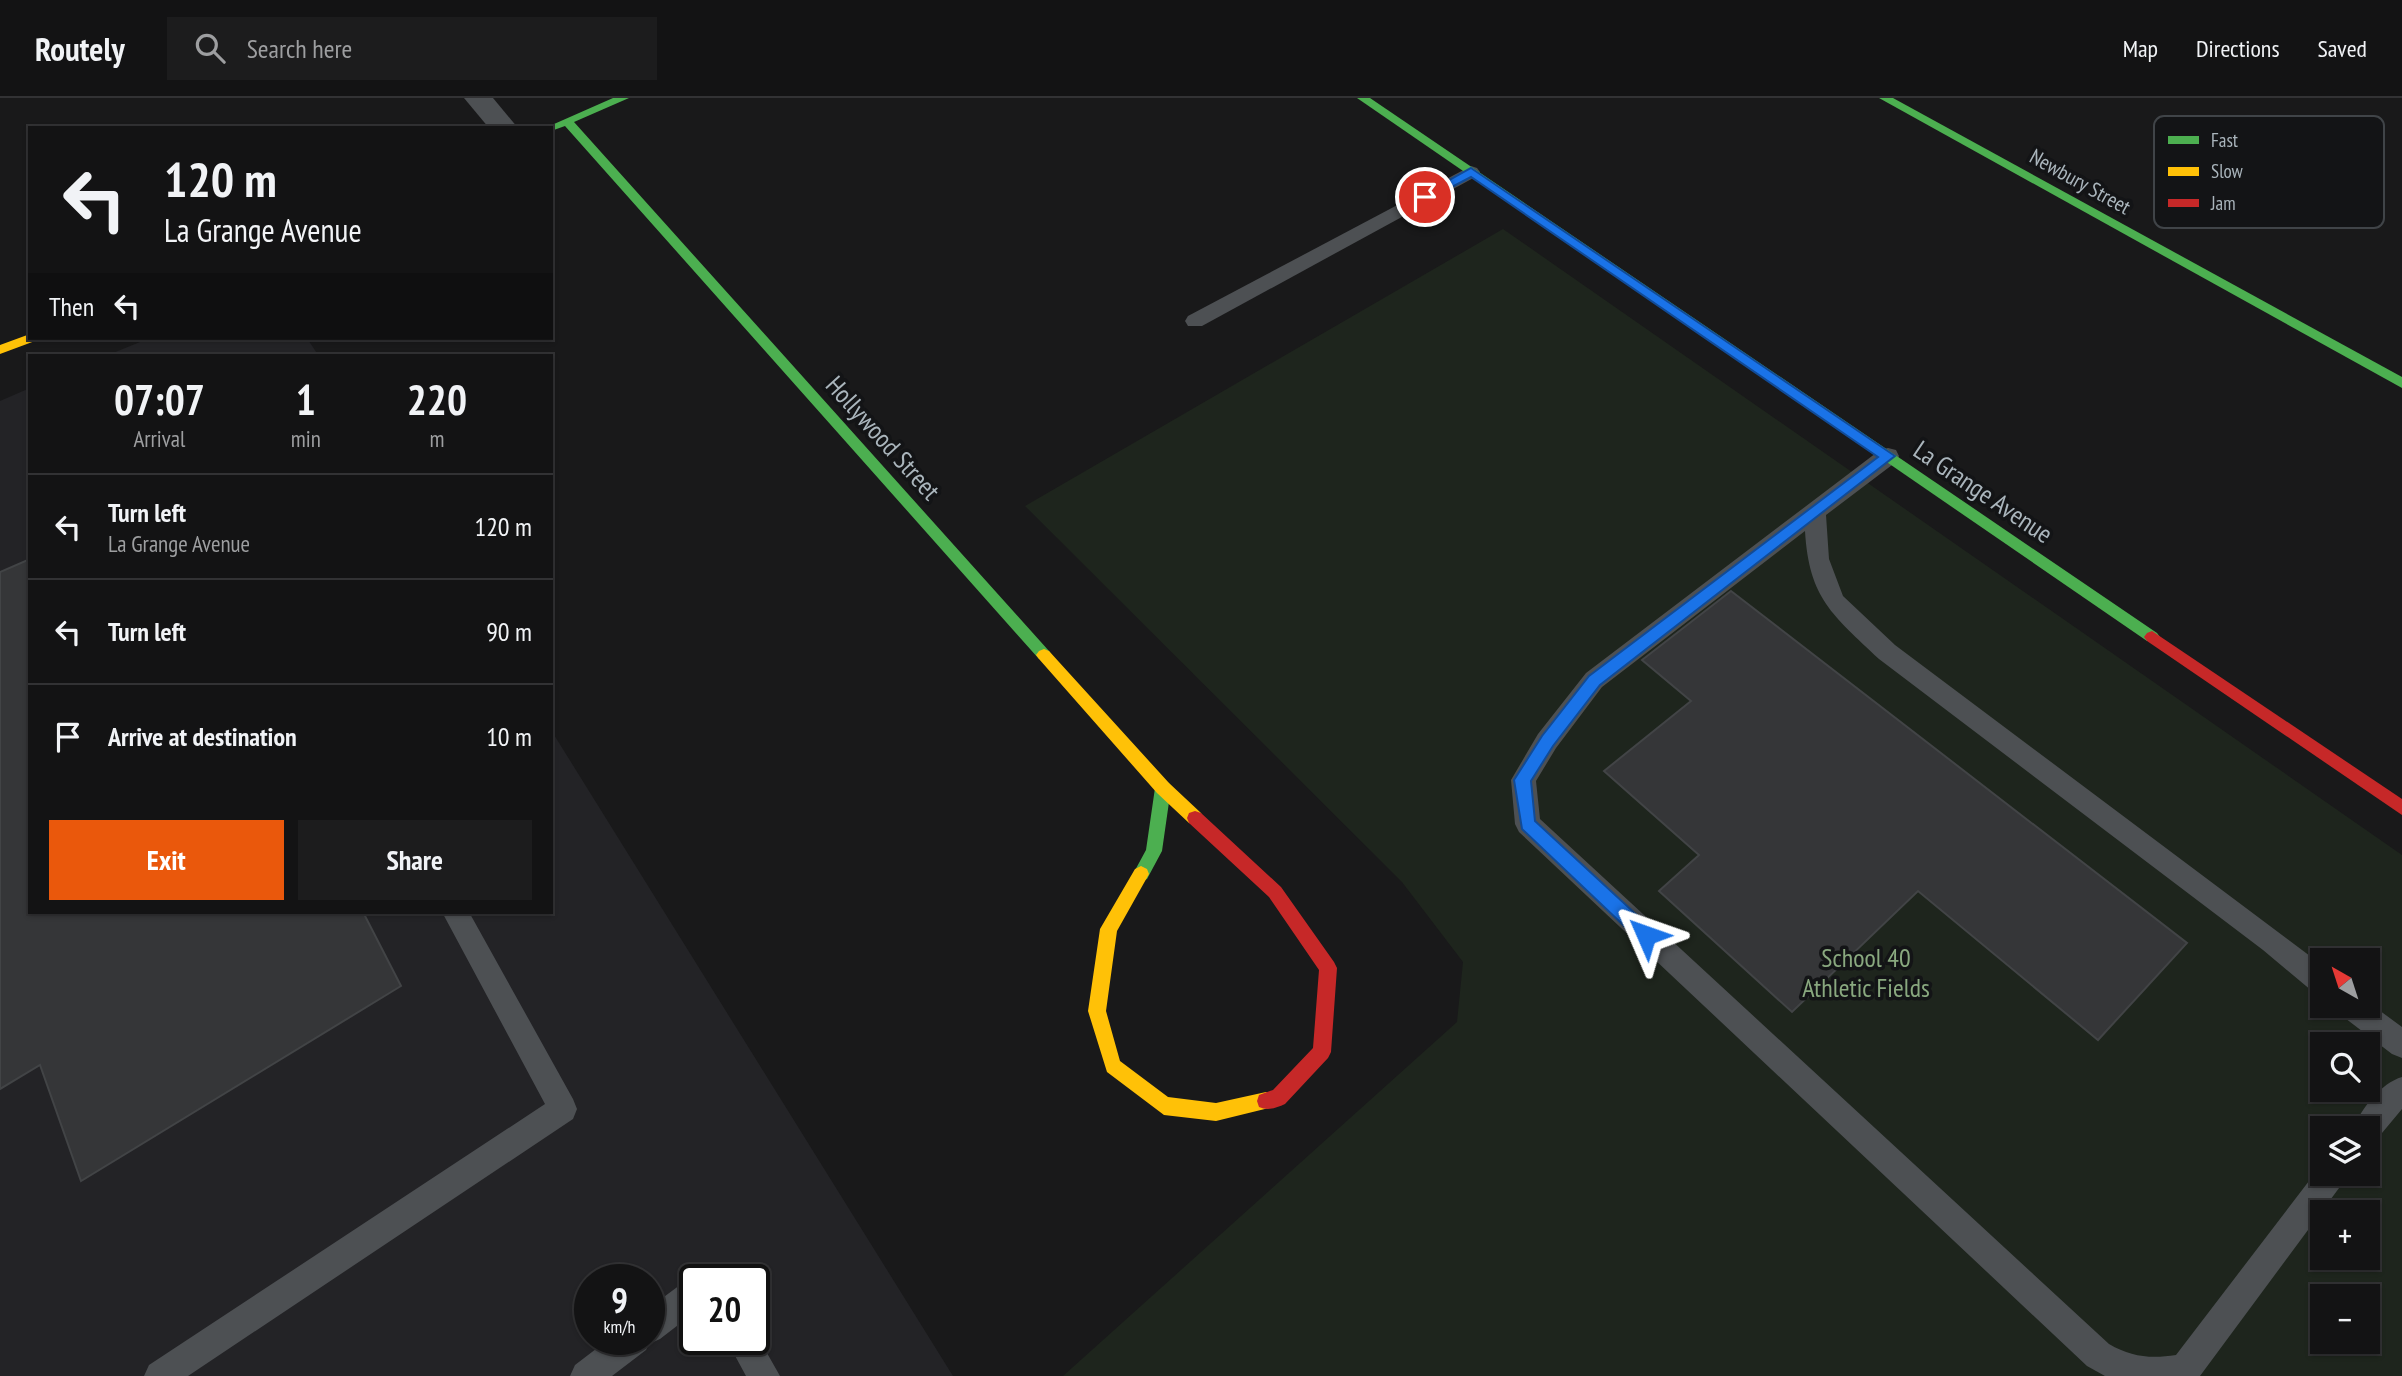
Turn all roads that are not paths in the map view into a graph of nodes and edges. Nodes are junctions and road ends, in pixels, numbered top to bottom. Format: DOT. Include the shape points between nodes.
graph roads {
  1 [pos="478,98"];
  2 [pos="623,98"];
  3 [pos="1363,98"];
  4 [pos="1885,98"];
  5 [pos="568,121"];
  6 [pos="502,126"];
  7 [pos="553,127"];
  8 [pos="1471,172"];
  9 [pos="1195,321"];
  10 [pos="28,339"];
  11 [pos="0,350"];
  12 [pos="2402,383"];
  13 [pos="1888,456"];
  14 [pos="1815,511"];
  15 [pos="1163,788"];
  16 [pos="2402,808"];
  17 [pos="456,914"];
  18 [pos="2310,972"];
  19 [pos="2367,1018"];
  20 [pos="2402,1044"];
  21 [pos="2402,1091"];
  22 [pos="2378,1116"];
  23 [pos="2323,1186"];
  24 [pos="679,1305"];
  25 [pos="665,1316"];
  26 [pos="614,1355"];
  27 [pos="752,1355"];
  28 [pos="160,1376"];
  29 [pos="586,1376"];
  30 [pos="764,1376"];
  1 -- 6 [label="street"];
  2 -- 5 [label="street"];
  3 -- 8 [label="street, La Grange Avenue"];
  4 -- 12 [label="street, Newbury Street"];
  5 -- 7 [label="street"];
  5 -- 15 [label="street, Hollywood Street"];
  8 -- 9 [label="lane"];
  8 -- 13 [label="street, La Grange Avenue"];
  10 -- 11 [label="street"];
  13 -- 14 [label="lane"];
  13 -- 16 [label="street, La Grange Avenue"];
  14 -- 18 [label="lane" via="1818,559 1834,601 1887,652"];
  14 -- 23 [label="lane" via="1594,680 1522,780 1528,824 2098,1355 2119,1369 2163,1376 2185,1370"];
  15 -- 15 [label="street, Hollywood Street" via="1154,851 1109,929 1097,1011 1113,1066 1164,1106 1216,1112 1278,1098 1322,1052 1328,968 1275,892"];
  17 -- 28 [label="lane" via="563,1109"];
  19 -- 20 [label="lane"];
  21 -- 22 [label="lane"];
  24 -- 25 [label="lane"];
  26 -- 29 [label="lane"];
  27 -- 30 [label="lane"];
}
